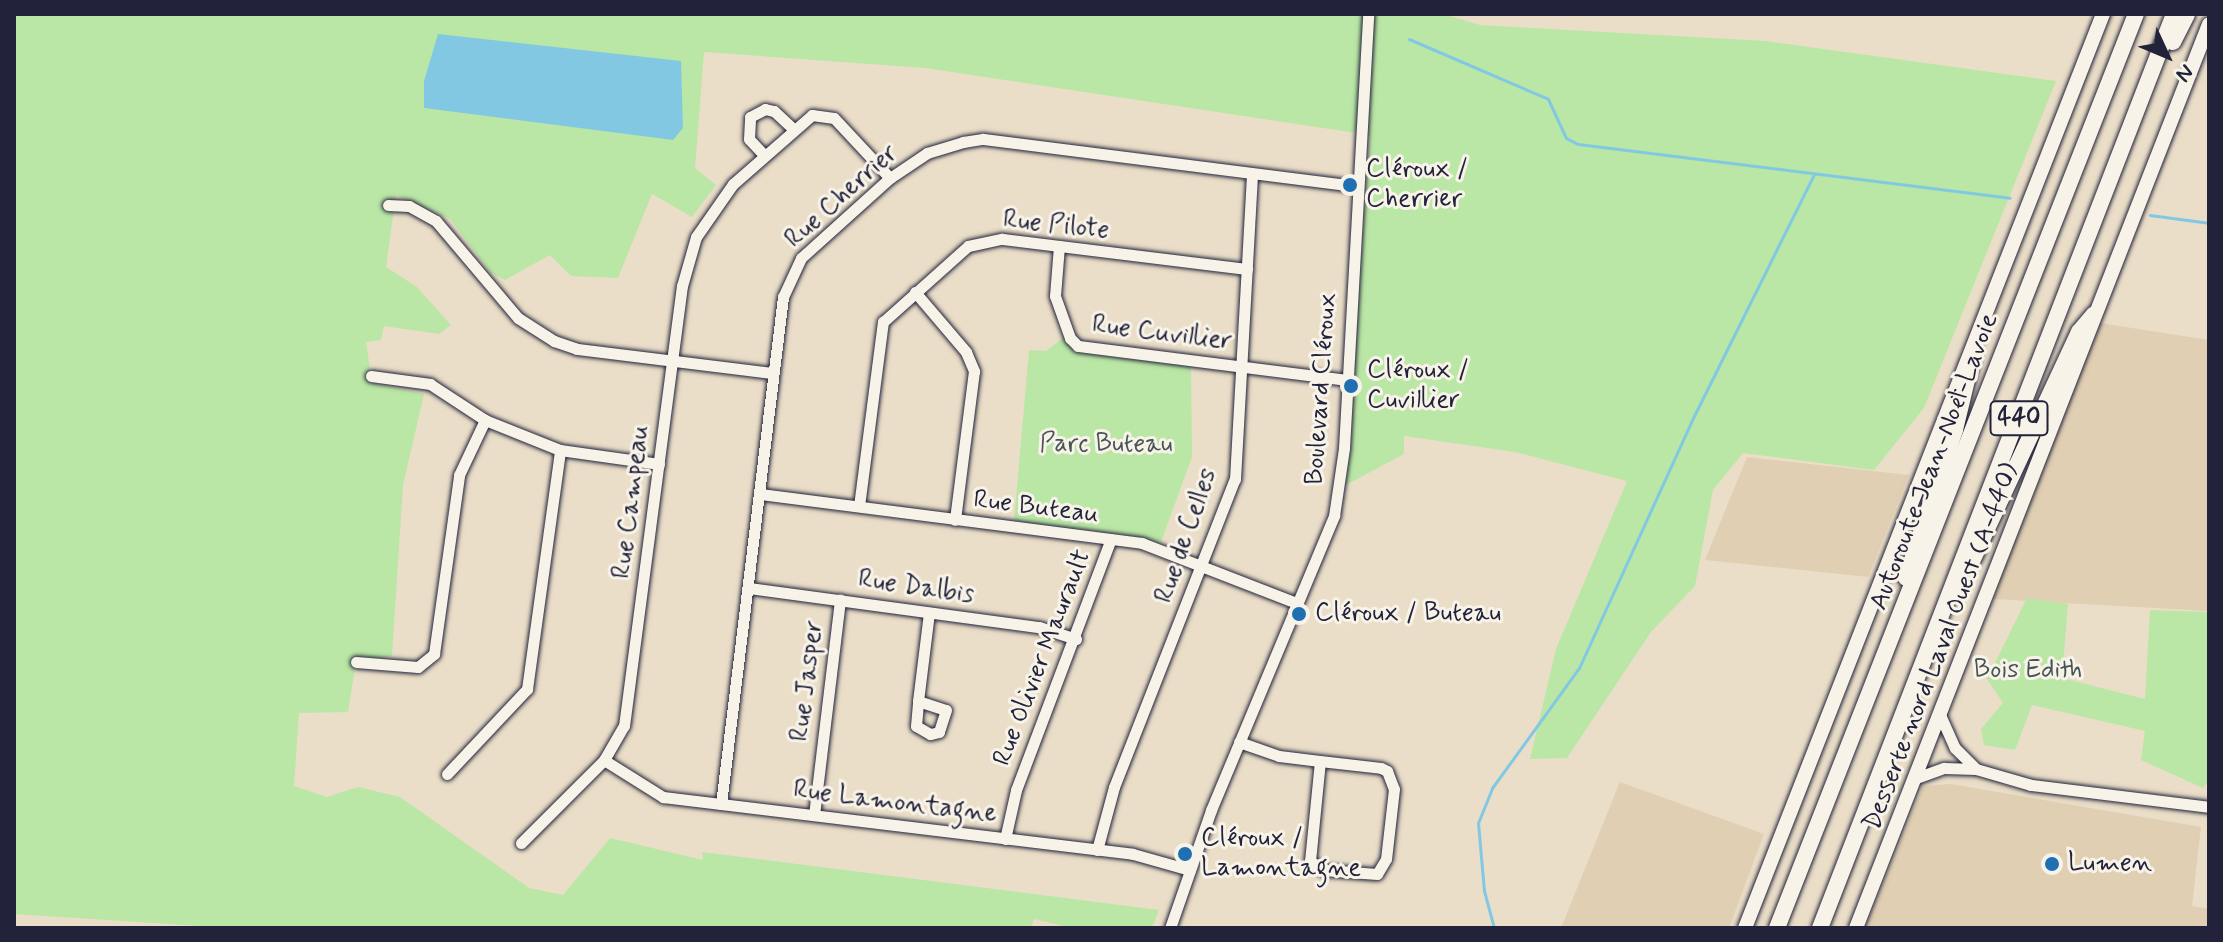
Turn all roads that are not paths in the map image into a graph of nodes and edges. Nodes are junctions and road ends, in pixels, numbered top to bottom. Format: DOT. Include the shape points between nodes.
graph roads {
  1 [pos="1368,14"];
  2 [pos="2103,14"];
  3 [pos="2129,14"];
  4 [pos="2136,14"];
  5 [pos="2174,14"];
  6 [pos="2187,14"];
  7 [pos="2209,24"];
  8 [pos="2113,71"];
  9 [pos="2136,115"];
  10 [pos="793,129"];
  11 [pos="764,155"];
  12 [pos="1252,174"];
  13 [pos="890,178"];
  14 [pos="1357,186"];
  15 [pos="388,205"];
  16 [pos="1059,246"];
  17 [pos="1247,269"];
  18 [pos="915,292"];
  19 [pos="2094,314"];
  20 [pos="1973,355"];
  21 [pos="673,362"];
  22 [pos="1243,366"];
  23 [pos="773,373"];
  24 [pos="371,376"];
  25 [pos="1346,380"];
  26 [pos="485,420"];
  27 [pos="560,450"];
  28 [pos="659,464"];
  29 [pos="760,494"];
  30 [pos="859,506"];
  31 [pos="955,520"];
  32 [pos="1111,539"];
  33 [pos="1203,566"];
  34 [pos="749,588"];
  35 [pos="840,600"];
  36 [pos="1297,603"];
  37 [pos="929,613"];
  38 [pos="1934,635"];
  39 [pos="1076,639"];
  40 [pos="356,662"];
  41 [pos="918,701"];
  42 [pos="1864,705"];
  43 [pos="1941,717"];
  44 [pos="1239,742"];
  45 [pos="604,760"];
  46 [pos="1320,761"];
  47 [pos="1976,769"];
  48 [pos="447,774"];
  49 [pos="1916,778"];
  50 [pos="721,804"];
  51 [pos="2209,807"];
  52 [pos="814,815"];
  53 [pos="1005,839"];
  54 [pos="521,843"];
  55 [pos="1097,850"];
  56 [pos="1190,870"];
  57 [pos="1170,928"];
  58 [pos="1745,928"];
  59 [pos="1777,928"];
  60 [pos="1820,928"];
  61 [pos="1856,928"];
  1 -- 14 [label="street, Boulevard Cléroux"];
  2 -- 20 [label="main road"];
  3 -- 8 [label="highway"];
  4 -- 8 [label="highway, Autoroute Jean-Noël-Lavoie / 440"];
  5 -- 9 [label="highway, 440"];
  6 -- 9 [label="highway"];
  7 -- 19 [label="main road, Desserte nord Laval Ouest (A-440)"];
  8 -- 42 [label="highway, Autoroute Jean-Noël-Lavoie / 440" via="1960,472"];
  9 -- 38 [label="highway, 440"];
  10 -- 11 [label="street, Rue Campeau"];
  10 -- 11 [label="street" via="774,111 756,111 747,131"];
  10 -- 13 [label="street, Rue Campeau" via="812,115 834,118"];
  11 -- 21 [label="street, Rue Campeau" via="726,193 696,237 682,286"];
  12 -- 13 [label="street, Rue Cherrier" via="983,139 927,153"];
  12 -- 14 [label="street, Rue Cherrier"];
  12 -- 17 [label="street, Rue de Celles"];
  13 -- 23 [label="street, Rue Cherrier" via="801,258 790,276"];
  14 -- 25 [label="street, Boulevard Cléroux"];
  15 -- 21 [label="street" via="409,206 447,230 502,303 534,331 577,349"];
  16 -- 17 [label="street, Rue Pilote"];
  16 -- 18 [label="street, Rue Pilote" via="1002,239 968,246"];
  16 -- 22 [label="street, Rue Cuvillier" via="1055,296 1073,343"];
  17 -- 22 [label="street, Rue de Celles"];
  18 -- 30 [label="street, Rue Pilote" via="881,330"];
  18 -- 31 [label="street" via="966,352 974,371"];
  19 -- 38 [label="highway" via="2079,332 2014,479"];
  19 -- 43 [label="main road, Desserte nord Laval Ouest (A-440)"];
  20 -- 42 [label="highway" via="1955,430"];
  20 -- 58 [label="main road"];
  21 -- 23 [label="street"];
  21 -- 28 [label="street, Rue Campeau"];
  22 -- 25 [label="street, Rue Cuvillier"];
  22 -- 33 [label="street, Rue de Celles" via="1235,479"];
  23 -- 29 [label="street, Rue Cherrier"];
  24 -- 26 [label="street" via="430,384"];
  25 -- 36 [label="street, Boulevard Cléroux" via="1334,516"];
  26 -- 27 [label="street"];
  26 -- 40 [label="street" via="459,475 434,654 408,668"];
  27 -- 28 [label="street"];
  27 -- 48 [label="street" via="527,689"];
  28 -- 45 [label="street, Rue Campeau" via="629,705 624,726"];
  29 -- 30 [label="street, Rue Buteau"];
  29 -- 34 [label="street, Rue Cherrier"];
  30 -- 31 [label="street, Rue Buteau"];
  31 -- 32 [label="street, Rue Buteau"];
  32 -- 33 [label="street, Rue Buteau" via="1156,546"];
  32 -- 39 [label="street, Rue Olivier Maurault"];
  33 -- 36 [label="street, Rue Buteau"];
  33 -- 55 [label="street, Rue de Celles" via="1114,787"];
  34 -- 35 [label="street, Rue Dalbis"];
  34 -- 50 [label="street, Rue Cherrier"];
  35 -- 37 [label="street, Rue Dalbis"];
  35 -- 52 [label="street, Rue Jasper"];
  36 -- 44 [label="street, Boulevard Cléroux"];
  37 -- 39 [label="street, Rue Dalbis" via="1039,627"];
  37 -- 41 [label="street"];
  38 -- 60 [label="highway, 440"];
  39 -- 53 [label="street, Rue Olivier Maurault" via="1016,790"];
  42 -- 59 [label="highway, Autoroute Jean-Noël-Lavoie / 440"];
  43 -- 47 [label="street" via="1955,748"];
  43 -- 49 [label="main road, Desserte nord Laval Ouest (A-440)"];
  44 -- 46 [label="street" via="1269,754"];
  44 -- 56 [label="street, Boulevard Cléroux"];
  45 -- 50 [label="street, Rue Lamontagne" via="663,797"];
  45 -- 54 [label="street, Rue Campeau"];
  46 -- 46 [label="street" via="1381,768 1394,781 1386,859 1377,874 1323,870 1310,861"];
  47 -- 49 [label="street" via="1944,768"];
  47 -- 51 [label="street" via="2031,785"];
  49 -- 61 [label="main road, Desserte nord Laval Ouest (A-440)"];
  50 -- 52 [label="street, Rue Lamontagne"];
  52 -- 53 [label="street, Rue Lamontagne"];
  53 -- 55 [label="street, Rue Lamontagne"];
  55 -- 56 [label="street, Rue Lamontagne" via="1158,859"];
  56 -- 57 [label="street, Boulevard Cléroux"];
}
